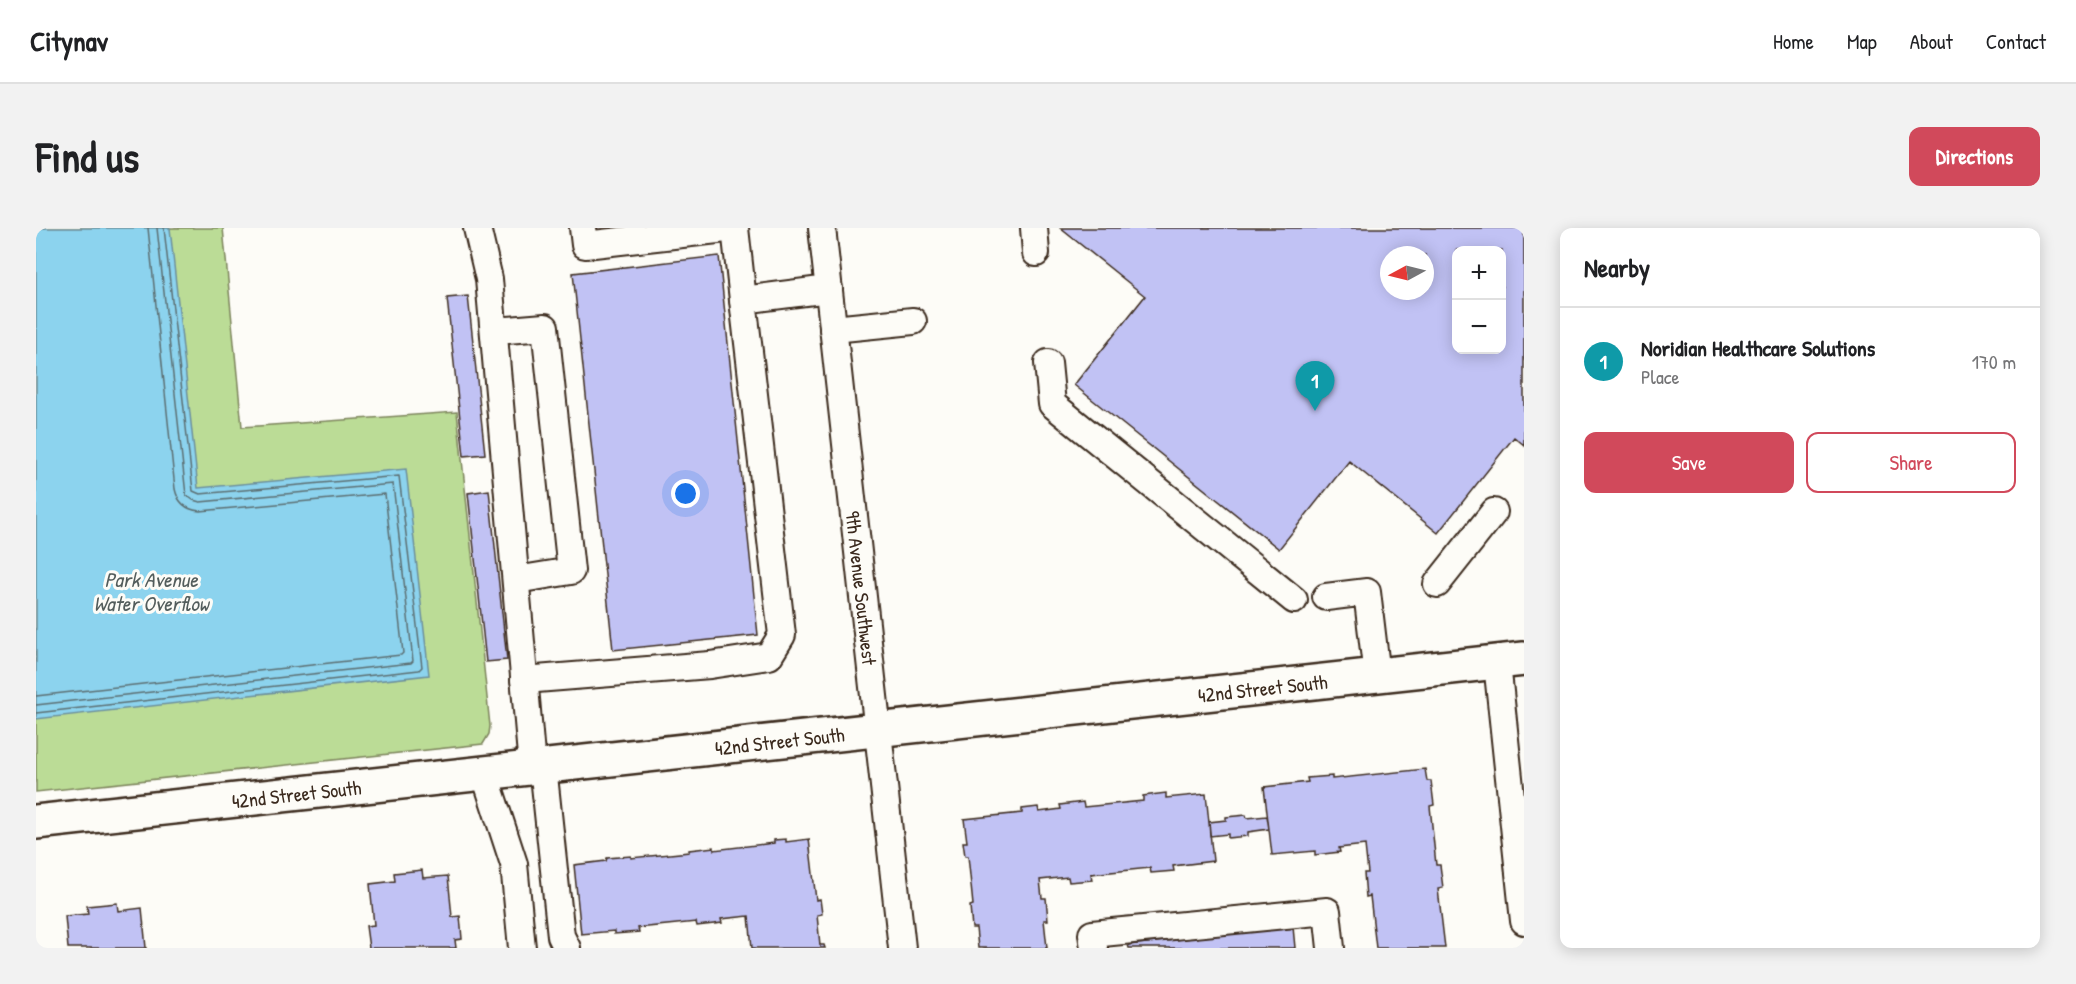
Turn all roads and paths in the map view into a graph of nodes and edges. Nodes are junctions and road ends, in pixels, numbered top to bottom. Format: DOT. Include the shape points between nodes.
graph roads {
  1 [pos="477,228"];
  2 [pos="583,228"];
  3 [pos="822,228"];
  4 [pos="829,289"];
  5 [pos="743,300"];
  6 [pos="913,321"];
  7 [pos="833,329"];
  8 [pos="494,331"];
  9 [pos="1048,363"];
  10 [pos="1494,512"];
  11 [pos="516,580"];
  12 [pos="1437,584"];
  13 [pos="1326,597"];
  14 [pos="1294,600"];
  15 [pos="1511,661"];
  16 [pos="1377,676"];
  17 [pos="524,681"];
  18 [pos="878,730"];
  19 [pos="537,766"];
  20 [pos="484,772"];
  21 [pos="36,822"];
  22 [pos="1524,921"];
  23 [pos="522,948"];
  24 [pos="567,948"];
  25 [pos="902,948"];
  26 [pos="1094,948"];
  27 [pos="1330,948"];
  1 -- 8 [label="street" via="489,279"];
  2 -- 5 [label="street" via="585,245 735,228"];
  3 -- 4 [label="street, 9th Avenue Southwest"];
  4 -- 5 [label="street"];
  4 -- 7 [label="street, 9th Avenue Southwest"];
  5 -- 17 [label="street" via="782,635 769,656"];
  6 -- 7 [label="street"];
  7 -- 18 [label="street, 9th Avenue Southwest"];
  8 -- 11 [label="street"];
  8 -- 11 [label="street" via="545,327 571,571"];
  9 -- 14 [label="street" via="1052,404"];
  10 -- 12 [label="street"];
  11 -- 17 [label="street"];
  13 -- 16 [label="street" via="1367,592"];
  15 -- 16 [label="main road, 42nd Street South"];
  15 -- 22 [label="street"];
  16 -- 18 [label="main road, 42nd Street South"];
  17 -- 19 [label="street"];
  18 -- 19 [label="main road, 42nd Street South"];
  18 -- 25 [label="street, 9th Avenue Southwest"];
  19 -- 20 [label="main road, 42nd Street South"];
  19 -- 24 [label="street" via="561,936"];
  20 -- 21 [label="main road, 42nd Street South"];
  20 -- 23 [label="street" via="514,864"];
  26 -- 27 [label="street" via="1092,934 1327,910"];
}
